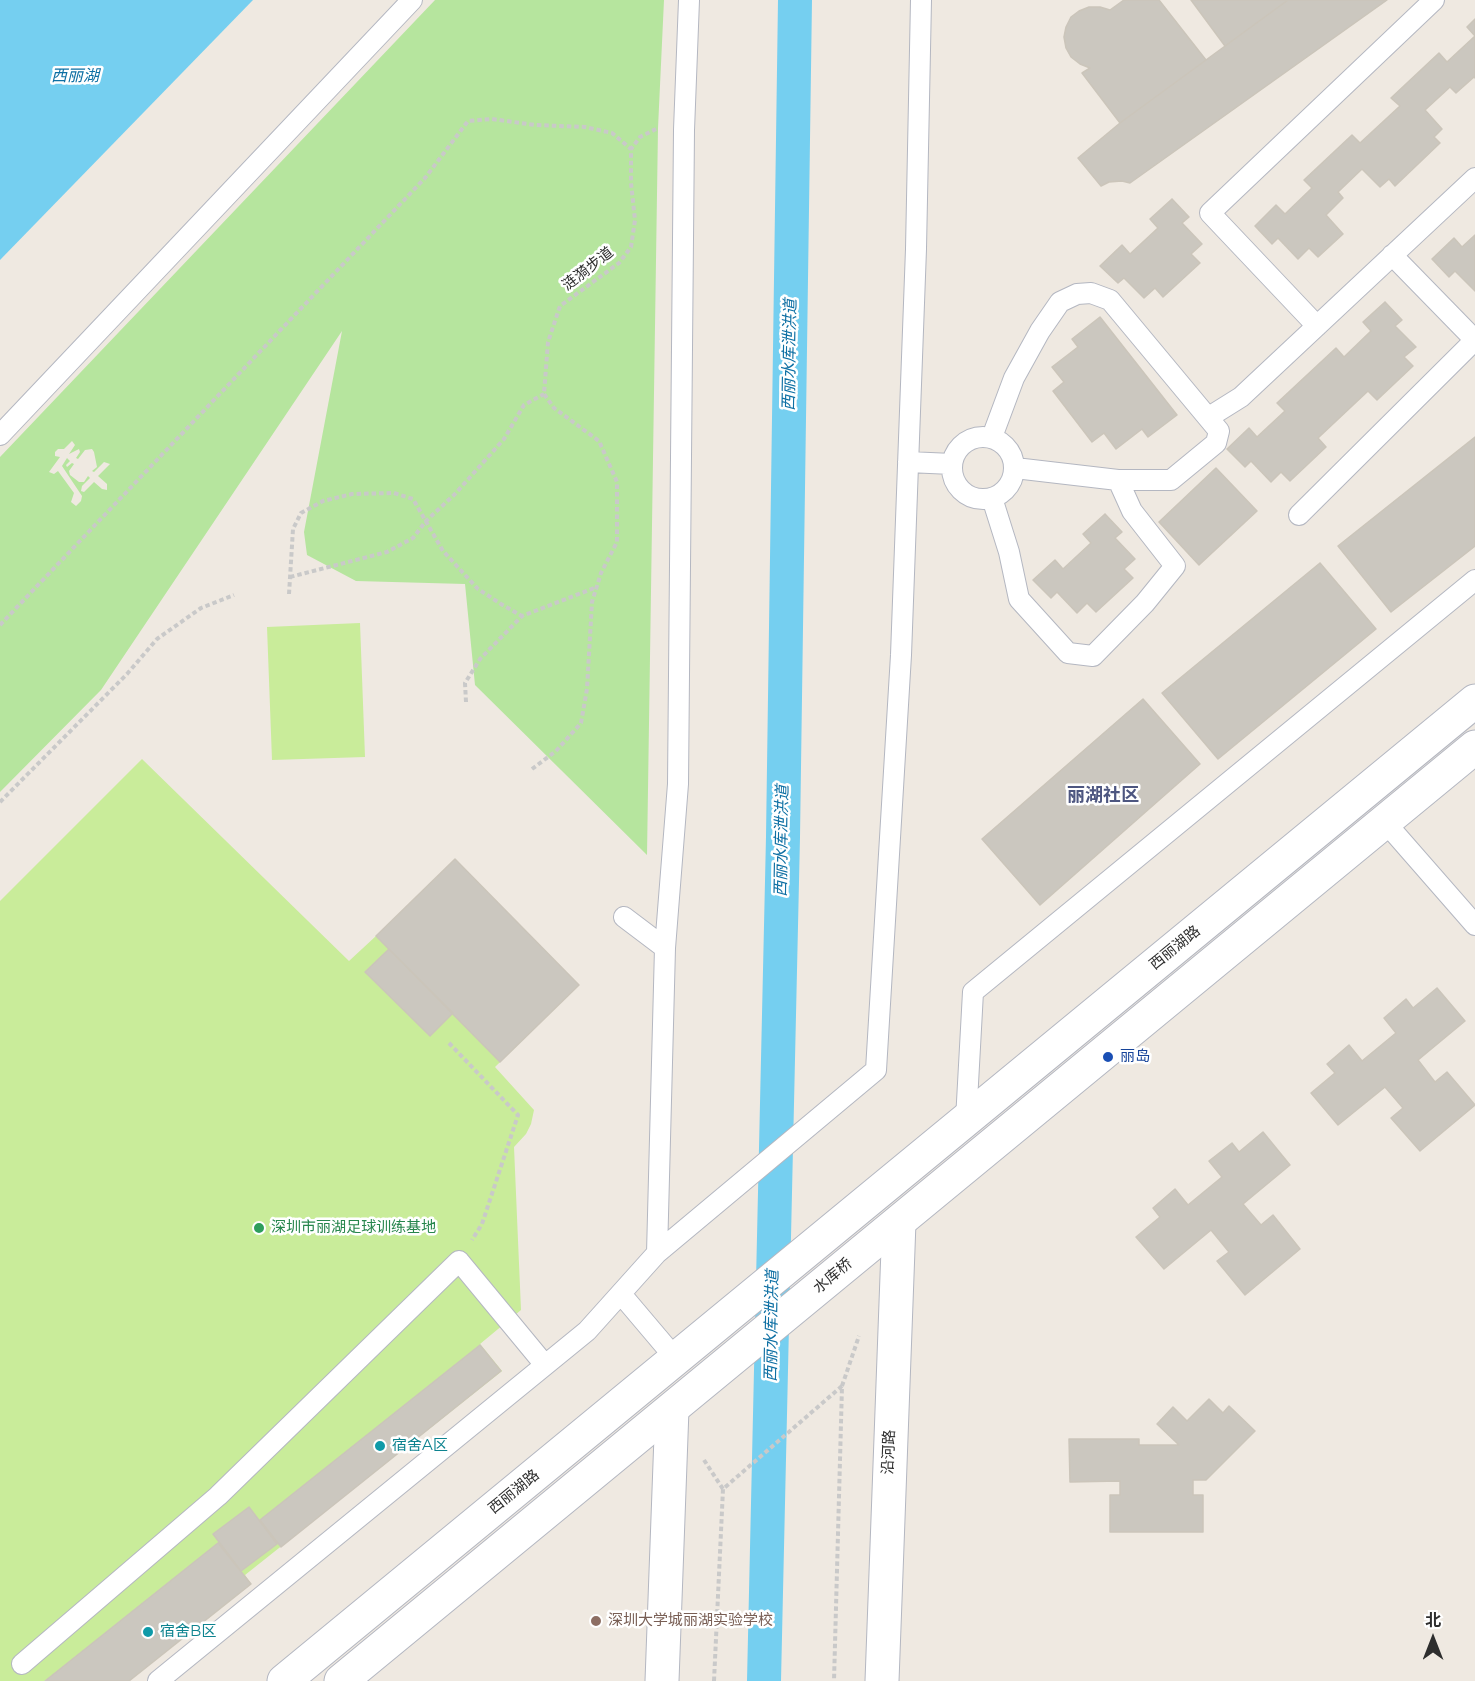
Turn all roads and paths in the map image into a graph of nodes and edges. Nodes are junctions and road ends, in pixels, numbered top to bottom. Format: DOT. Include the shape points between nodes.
graph roads {
  1 [pos="412,0"];
  2 [pos="689,0"];
  3 [pos="921,0"];
  4 [pos="1434,0"];
  5 [pos="684,130"];
  6 [pos="631,149"];
  7 [pos="1475,178"];
  8 [pos="1392,255"];
  9 [pos="1317,326"];
  10 [pos="1475,340"];
  11 [pos="544,394"];
  12 [pos="1209,417"];
  13 [pos="0,435"];
  14 [pos="992,437"];
  15 [pos="908,462"];
  16 [pos="952,464"];
  17 [pos="1015,468"];
  18 [pos="1118,480"];
  19 [pos="992,498"];
  20 [pos="1299,515"];
  21 [pos="426,521"];
  22 [pos="290,577"];
  23 [pos="1475,580"];
  24 [pos="597,587"];
  25 [pos="289,594"];
  26 [pos="234,595"];
  27 [pos="522,616"];
  28 [pos="0,625"];
  29 [pos="1475,701"];
  30 [pos="466,702"];
  31 [pos="1475,747"];
  32 [pos="532,769"];
  33 [pos="0,802"];
  34 [pos="1384,822"];
  35 [pos="624,917"];
  36 [pos="1475,925"];
  37 [pos="664,948"];
  38 [pos="449,1043"];
  39 [pos="966,1120"];
  40 [pos="899,1222"];
  41 [pos="657,1253"];
  42 [pos="459,1261"];
  43 [pos="621,1294"];
  44 [pos="676,1359"];
  45 [pos="545,1365"];
  46 [pos="672,1409"];
  47 [pos="22,1664"];
  48 [pos="158,1681"];
  49 [pos="284,1681"];
  50 [pos="341,1681"];
  51 [pos="662,1681"];
  52 [pos="714,1681"];
  53 [pos="834,1681"];
  54 [pos="882,1681"];
  1 -- 13 [label="lane"];
  2 -- 5 [label="lane"];
  3 -- 15 [label="lane"];
  4 -- 9 [label="lane" via="1210,213"];
  5 -- 6 [label="path" via="658,128 640,137"];
  5 -- 37 [label="lane" via="678,784"];
  6 -- 11 [label="path, 涟漪步道" via="635,219 631,247 619,263 560,306 549,342"];
  6 -- 28 [label="path" via="612,133 585,127 492,119 468,121 425,178"];
  7 -- 8 [label="lane"];
  8 -- 9 [label="lane"];
  8 -- 10 [label="lane"];
  9 -- 12 [label="lane" via="1241,397"];
  10 -- 20 [label="lane"];
  11 -- 21 [label="path" via="524,405 504,439"];
  11 -- 24 [label="path" via="554,408 598,441 617,482 616,542"];
  12 -- 14 [label="lane" via="1110,300 1091,293 1077,294 1060,302 1040,331 1014,378"];
  12 -- 18 [label="lane" via="1219,431 1216,443 1171,480"];
  14 -- 16 [label="lane" via="974,437 959,447"];
  14 -- 17 [label="lane" via="1009,449"];
  15 -- 16 [label="lane"];
  15 -- 41 [label="lane" via="901,655 876,1070"];
  16 -- 19 [label="lane" via="956,483 971,497"];
  17 -- 18 [label="lane"];
  17 -- 19 [label="lane" via="1009,487"];
  18 -- 19 [label="lane" via="1132,511 1175,566 1093,656 1068,653 1019,599"];
  21 -- 22 [label="path" via="413,538 387,552"];
  21 -- 22 [label="path" via="413,500 394,493 352,494 323,501 302,513 293,530"];
  21 -- 27 [label="path" via="443,551 478,589"];
  22 -- 25 [label="path"];
  23 -- 39 [label="lane" via="973,992"];
  24 -- 27 [label="path"];
  24 -- 32 [label="path" via="592,602 581,723 556,751"];
  26 -- 33 [label="path" via="201,608 157,639"];
  27 -- 30 [label="path" via="480,659 465,683"];
  29 -- 39 [label="main road, 西丽湖路"];
  31 -- 34 [label="main road"];
  34 -- 36 [label="lane"];
  34 -- 40 [label="main road"];
  35 -- 37 [label="lane"];
  37 -- 41 [label="lane"];
  38 -- 42 [label="path" via="518,1115 482,1224"];
  39 -- 44 [label="main road, 西丽湖路"];
  40 -- 46 [label="main road, 水库桥"];
  40 -- 54 [label="main road, 沿河路"];
  41 -- 43 [label="lane"];
  42 -- 45 [label="lane"];
  42 -- 47 [label="lane" via="218,1496"];
  43 -- 44 [label="lane"];
  43 -- 45 [label="lane" via="587,1331"];
  44 -- 49 [label="main road, 西丽湖路"];
  45 -- 48 [label="lane"];
  46 -- 50 [label="main road"];
  46 -- 51 [label="main road"];
  52 -- 53 [label="path" via="723,1489 842,1386"];
}
